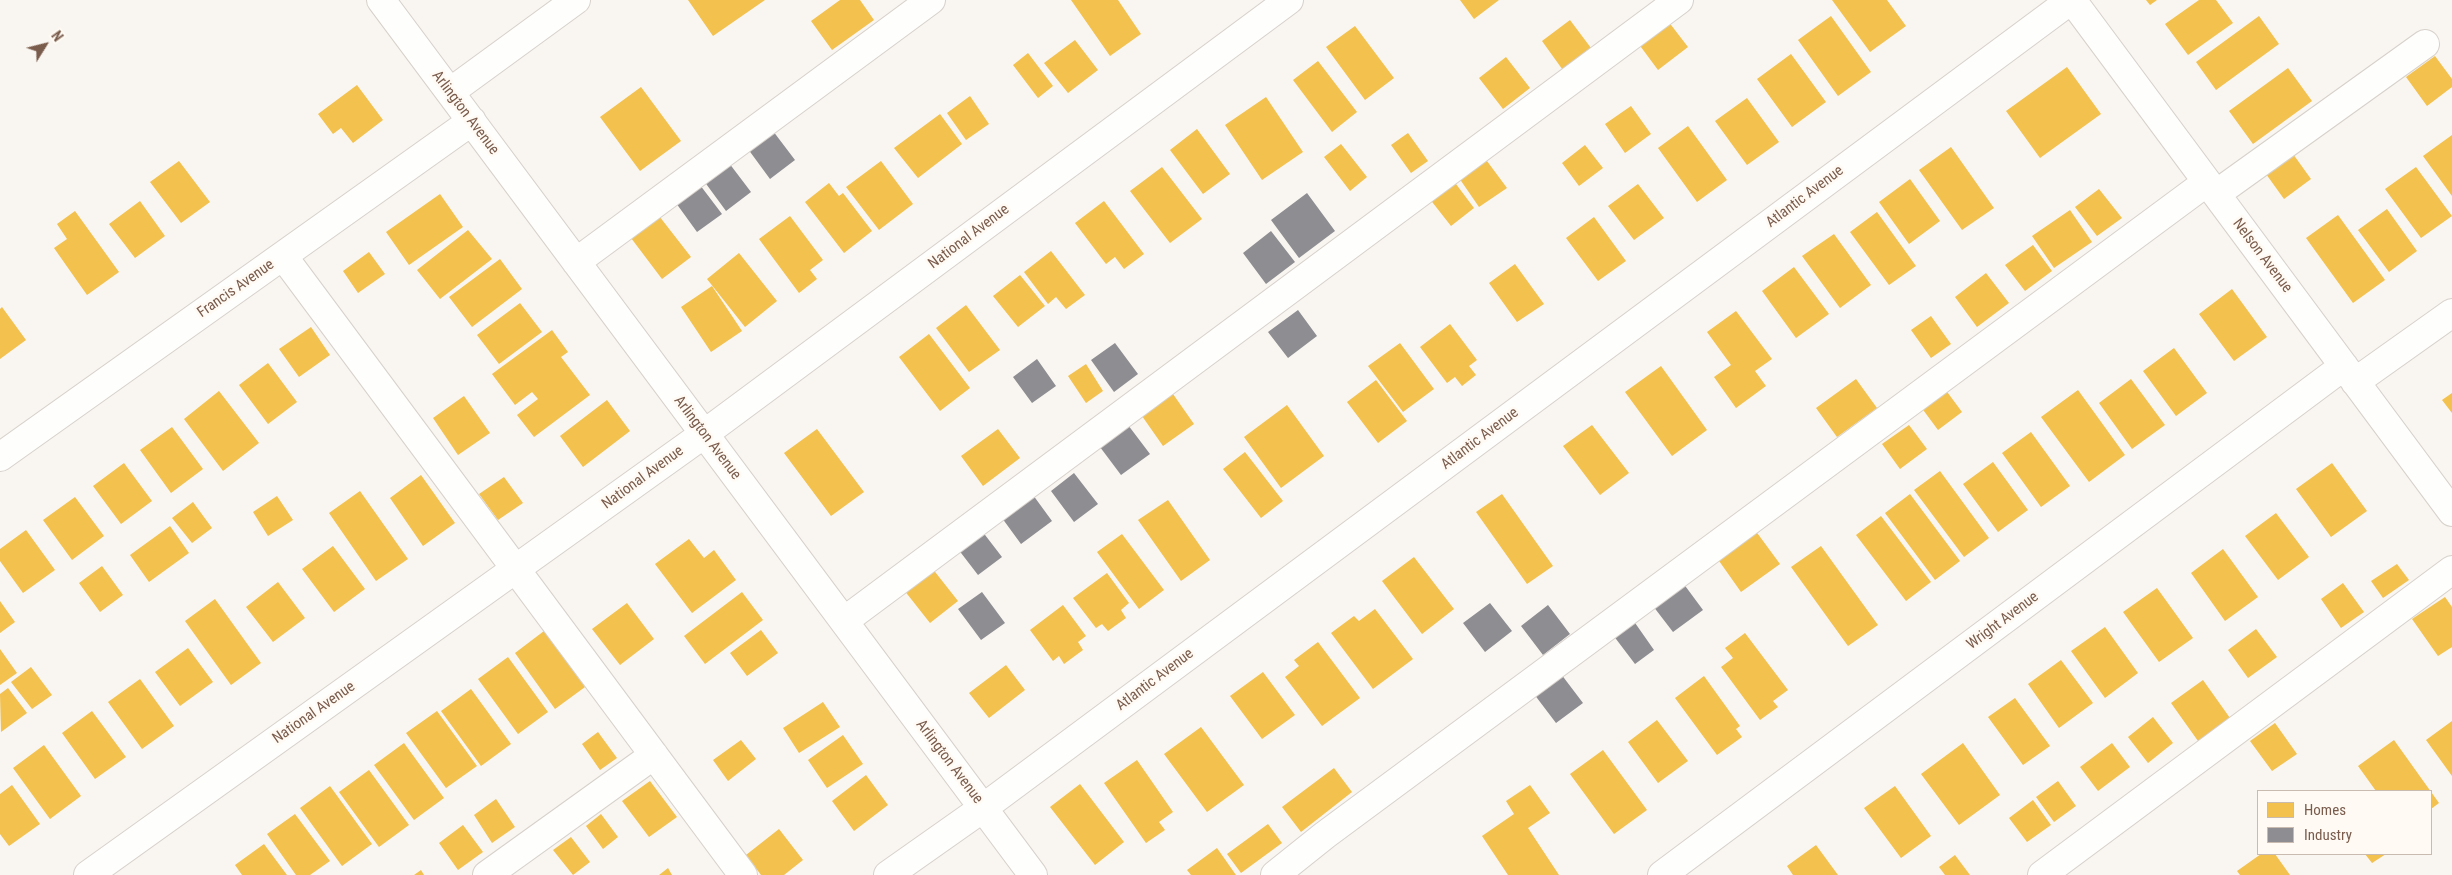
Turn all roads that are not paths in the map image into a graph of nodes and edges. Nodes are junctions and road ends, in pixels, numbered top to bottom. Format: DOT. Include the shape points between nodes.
graph roads {
  1 [pos="381,0"];
  2 [pos="576,0"];
  3 [pos="931,0"];
  4 [pos="1290,0"];
  5 [pos="1679,0"];
  6 [pos="2072,0"];
  7 [pos="2425,44"];
  8 [pos="450,92"];
  9 [pos="472,122"];
  10 [pos="2212,188"];
  11 [pos="283,256"];
  12 [pos="576,262"];
  13 [pos="2452,313"];
  14 [pos="2349,374"];
  15 [pos="704,434"];
  16 [pos="0,457"];
  17 [pos="2452,512"];
  18 [pos="516,570"];
  19 [pos="2452,570"];
  20 [pos="844,621"];
  21 [pos="654,755"];
  22 [pos="983,808"];
  23 [pos="88,875"];
  24 [pos="487,875"];
  25 [pos="743,875"];
  26 [pos="888,875"];
  27 [pos="1033,875"];
  28 [pos="1275,875"];
  29 [pos="1662,875"];
  30 [pos="2042,875"];
  1 -- 8 [label="street, Arlington Avenue"];
  2 -- 8 [label="street"];
  3 -- 12 [label="street"];
  4 -- 15 [label="street, National Avenue"];
  5 -- 20 [label="street"];
  6 -- 10 [label="street, Nelson Avenue"];
  6 -- 22 [label="street, Atlantic Avenue"];
  7 -- 10 [label="street"];
  8 -- 9 [label="street, Arlington Avenue"];
  9 -- 11 [label="street, Francis Avenue"];
  9 -- 12 [label="street, Arlington Avenue"];
  10 -- 14 [label="street, Nelson Avenue"];
  10 -- 28 [label="street" via="1325,835"];
  11 -- 16 [label="street, Francis Avenue"];
  11 -- 18 [label="street"];
  12 -- 15 [label="street, Arlington Avenue"];
  13 -- 14 [label="street, Wright Avenue"];
  14 -- 17 [label="street, Nelson Avenue"];
  14 -- 29 [label="street, Wright Avenue"];
  15 -- 18 [label="street, National Avenue"];
  15 -- 20 [label="street, Arlington Avenue"];
  18 -- 21 [label="street"];
  18 -- 23 [label="street, National Avenue"];
  19 -- 30 [label="street"];
  20 -- 22 [label="street, Arlington Avenue"];
  21 -- 24 [label="street"];
  21 -- 25 [label="street"];
  22 -- 26 [label="street, Atlantic Avenue"];
  22 -- 27 [label="street, Arlington Avenue"];
}
